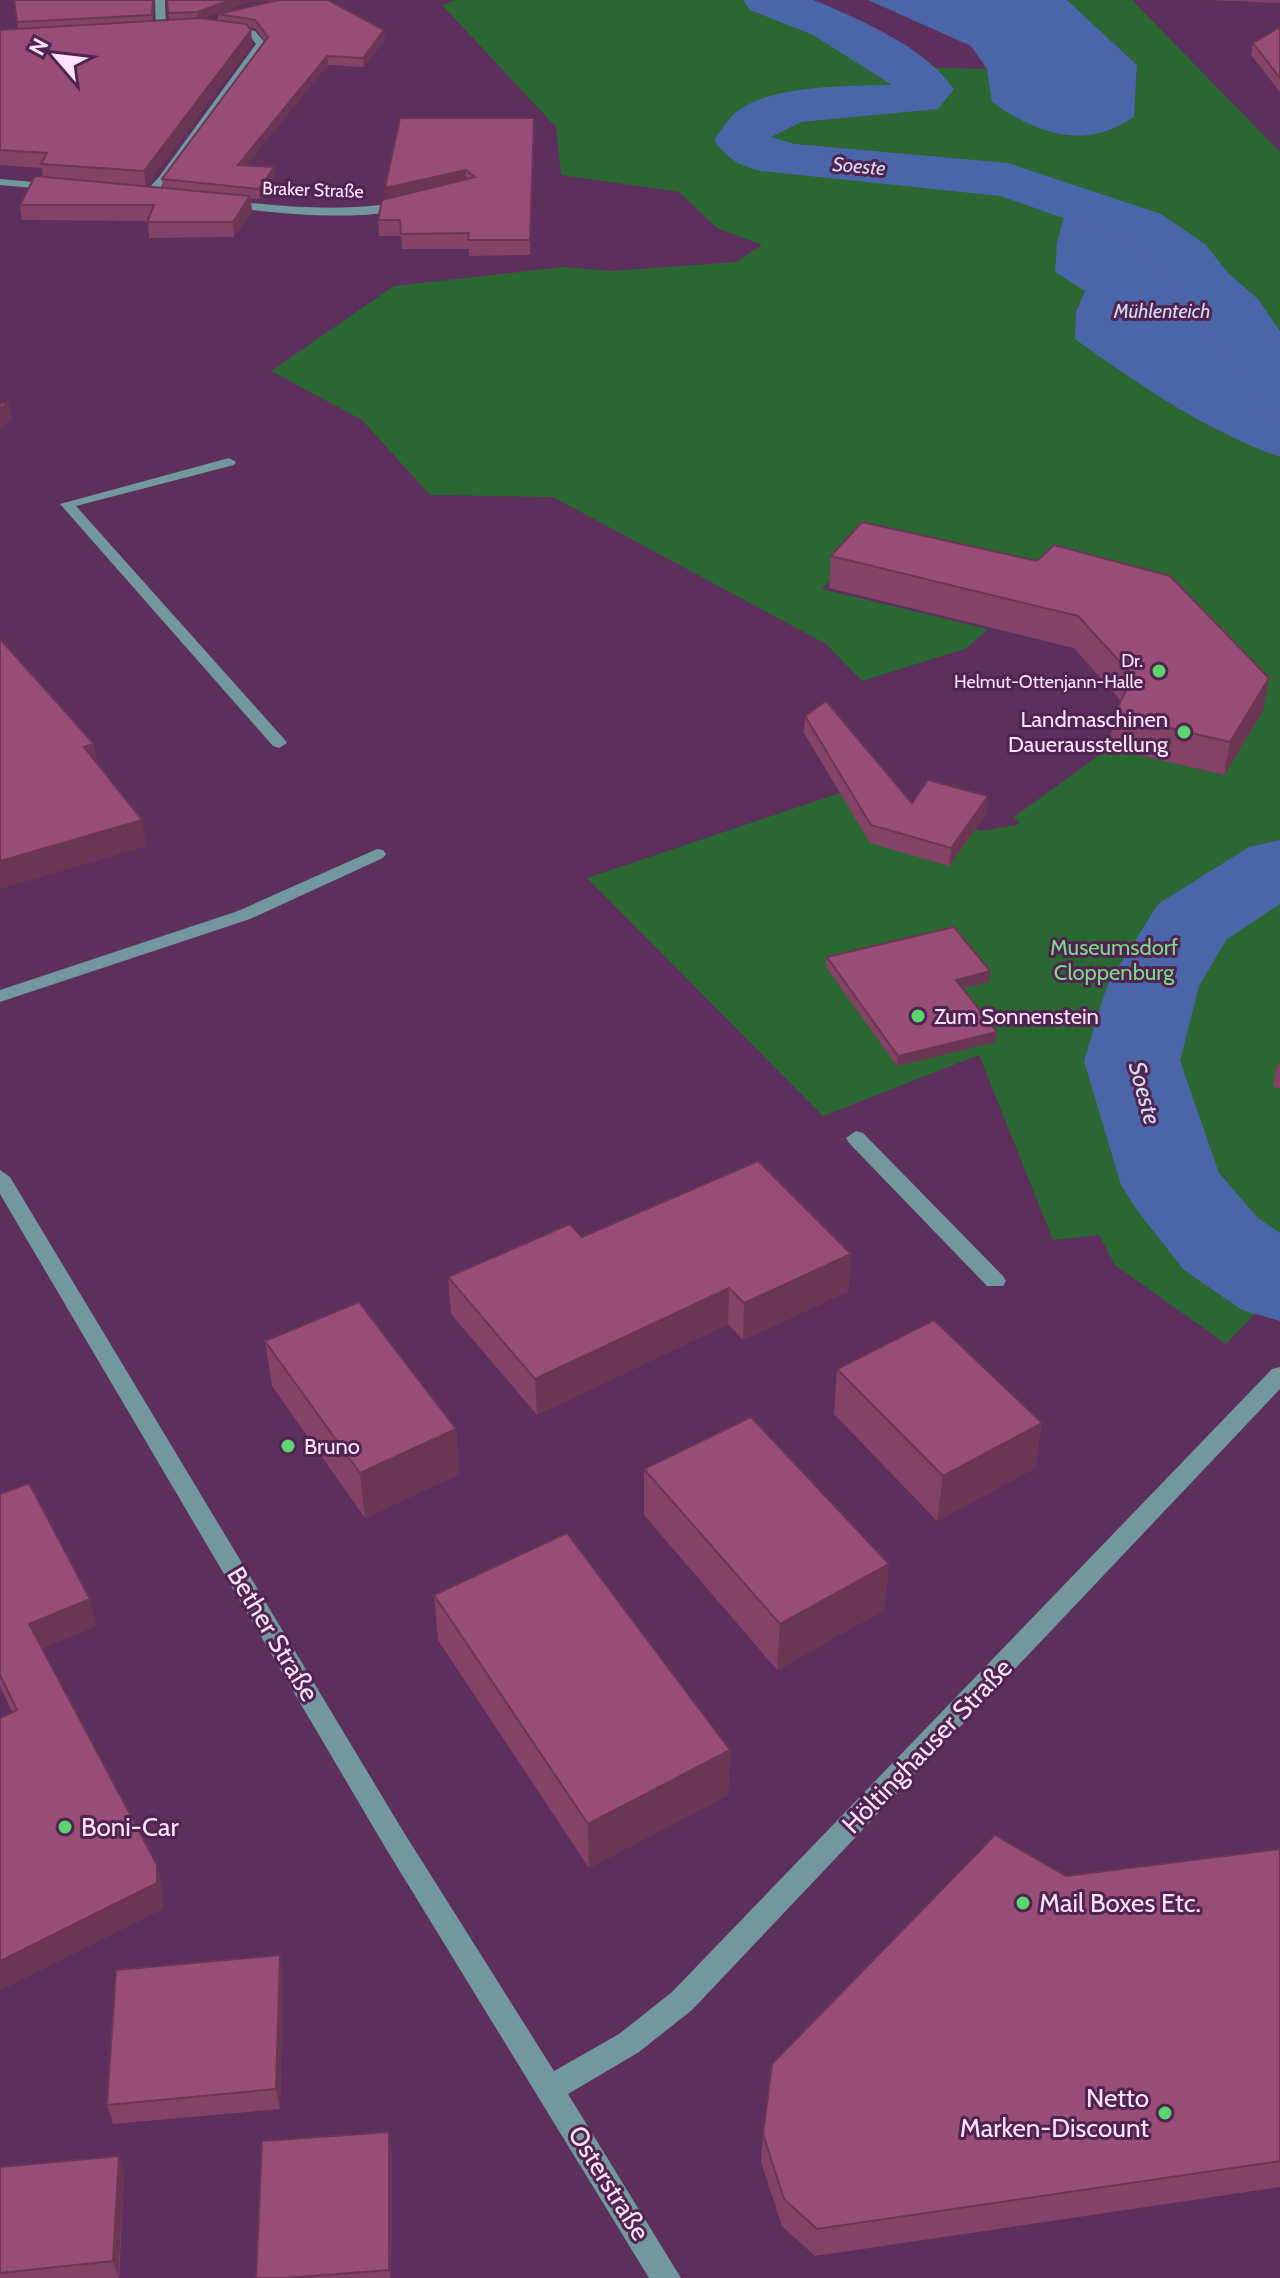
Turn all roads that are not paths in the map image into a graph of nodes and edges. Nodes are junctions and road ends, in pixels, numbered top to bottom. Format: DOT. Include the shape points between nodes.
graph roads {
  1 [pos="160,0"];
  2 [pos="175,27"];
  3 [pos="217,27"];
  4 [pos="0,182"];
  5 [pos="70,188"];
  6 [pos="124,192"];
  7 [pos="150,194"];
  8 [pos="164,196"];
  9 [pos="424,200"];
  10 [pos="207,201"];
  11 [pos="229,462"];
  12 [pos="279,743"];
  13 [pos="377,854"];
  14 [pos="0,996"];
  15 [pos="856,1138"];
  16 [pos="0,1177"];
  17 [pos="995,1281"];
  18 [pos="1280,1375"];
  19 [pos="550,2089"];
  20 [pos="666,2278"];
  1 -- 2 [label="street" via="155,28"];
  3 -- 7 [label="street" via="252,33 261,44"];
  4 -- 5 [label="street"];
  6 -- 7 [label="street"];
  7 -- 8 [label="street"];
  9 -- 10 [label="street, Braker Straße" via="381,210 320,211"];
  11 -- 12 [label="street" via="67,504"];
  13 -- 14 [label="street" via="244,915"];
  15 -- 17 [label="street"];
  16 -- 19 [label="street, Bether Straße" via="394,1839"];
  18 -- 19 [label="street, Höltinghauser Straße" via="682,2001 629,2043"];
  19 -- 20 [label="street, Osterstraße"];
}
